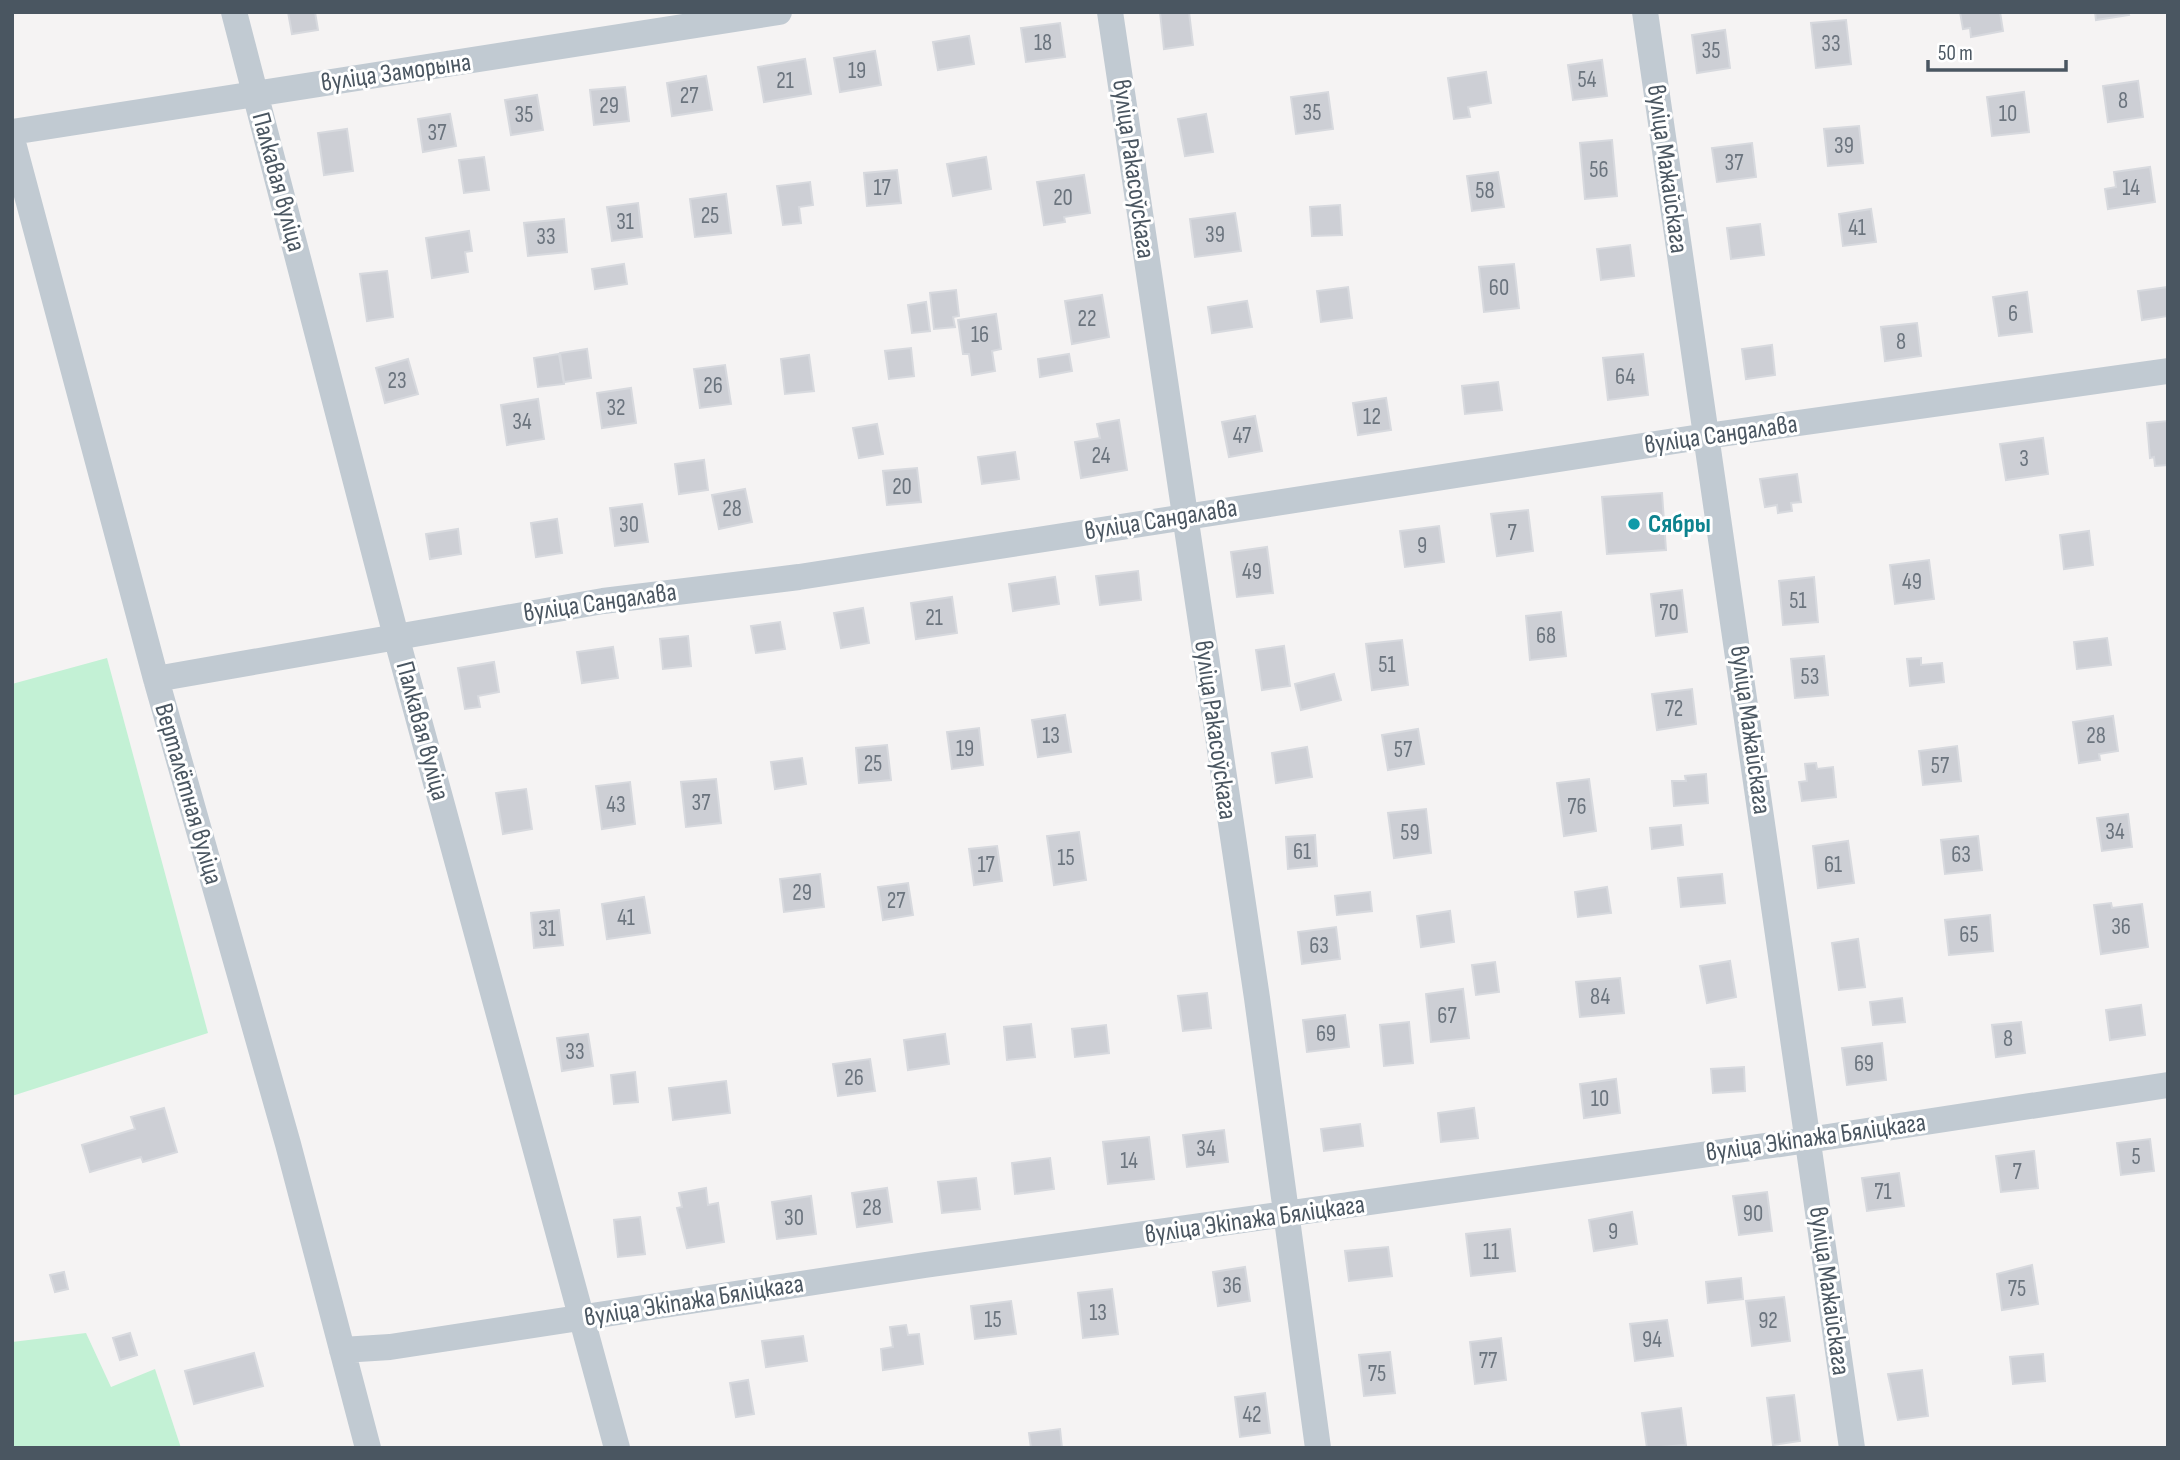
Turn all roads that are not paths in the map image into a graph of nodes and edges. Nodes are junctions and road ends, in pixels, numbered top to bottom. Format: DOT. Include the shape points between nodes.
graph roads {
  1 [pos="234,12"];
  2 [pos="779,12"];
  3 [pos="1110,12"];
  4 [pos="1645,12"];
  5 [pos="255,93"];
  6 [pos="12,132"];
  7 [pos="12,139"];
  8 [pos="2168,371"];
  9 [pos="1707,436"];
  10 [pos="1183,517"];
  11 [pos="396,636"];
  12 [pos="156,679"];
  13 [pos="2168,1085"];
  14 [pos="1808,1140"];
  15 [pos="1287,1216"];
  16 [pos="582,1318"];
  17 [pos="342,1350"];
  18 [pos="368,1448"];
  19 [pos="617,1448"];
  20 [pos="1318,1448"];
  21 [pos="1852,1448"];
  1 -- 5 [label="street, Палкавая вуліца"];
  2 -- 5 [label="street, вуліца Заморына"];
  3 -- 10 [label="street, вуліца Ракасоўскага"];
  4 -- 9 [label="street, вуліца Мажайскага"];
  5 -- 6 [label="street, вуліца Заморына"];
  5 -- 11 [label="street, Палкавая вуліца"];
  7 -- 12 [label="street, Верталётная вуліца"];
  8 -- 9 [label="street, вуліца Сандалава"];
  9 -- 10 [label="street, вуліца Сандалава"];
  9 -- 14 [label="street, вуліца Мажайскага"];
  10 -- 11 [label="street, вуліца Сандалава" via="799,577 603,601"];
  10 -- 15 [label="street, вуліца Ракасоўскага"];
  11 -- 12 [label="street, вуліца Сандалава"];
  11 -- 16 [label="street, Палкавая вуліца"];
  12 -- 17 [label="street, Верталётная вуліца"];
  13 -- 14 [label="street, вуліца Экіпажа Бяліцкага"];
  14 -- 15 [label="street, вуліца Экіпажа Бяліцкага"];
  14 -- 21 [label="street, вуліца Мажайскага"];
  15 -- 16 [label="street, вуліца Экіпажа Бяліцкага"];
  15 -- 20 [label="street, вуліца Ракасоўскага"];
  16 -- 17 [label="street, вуліца Экіпажа Бяліцкага"];
  16 -- 19 [label="street, Палкавая вуліца"];
  17 -- 18 [label="street, Верталётная вуліца"];
}
